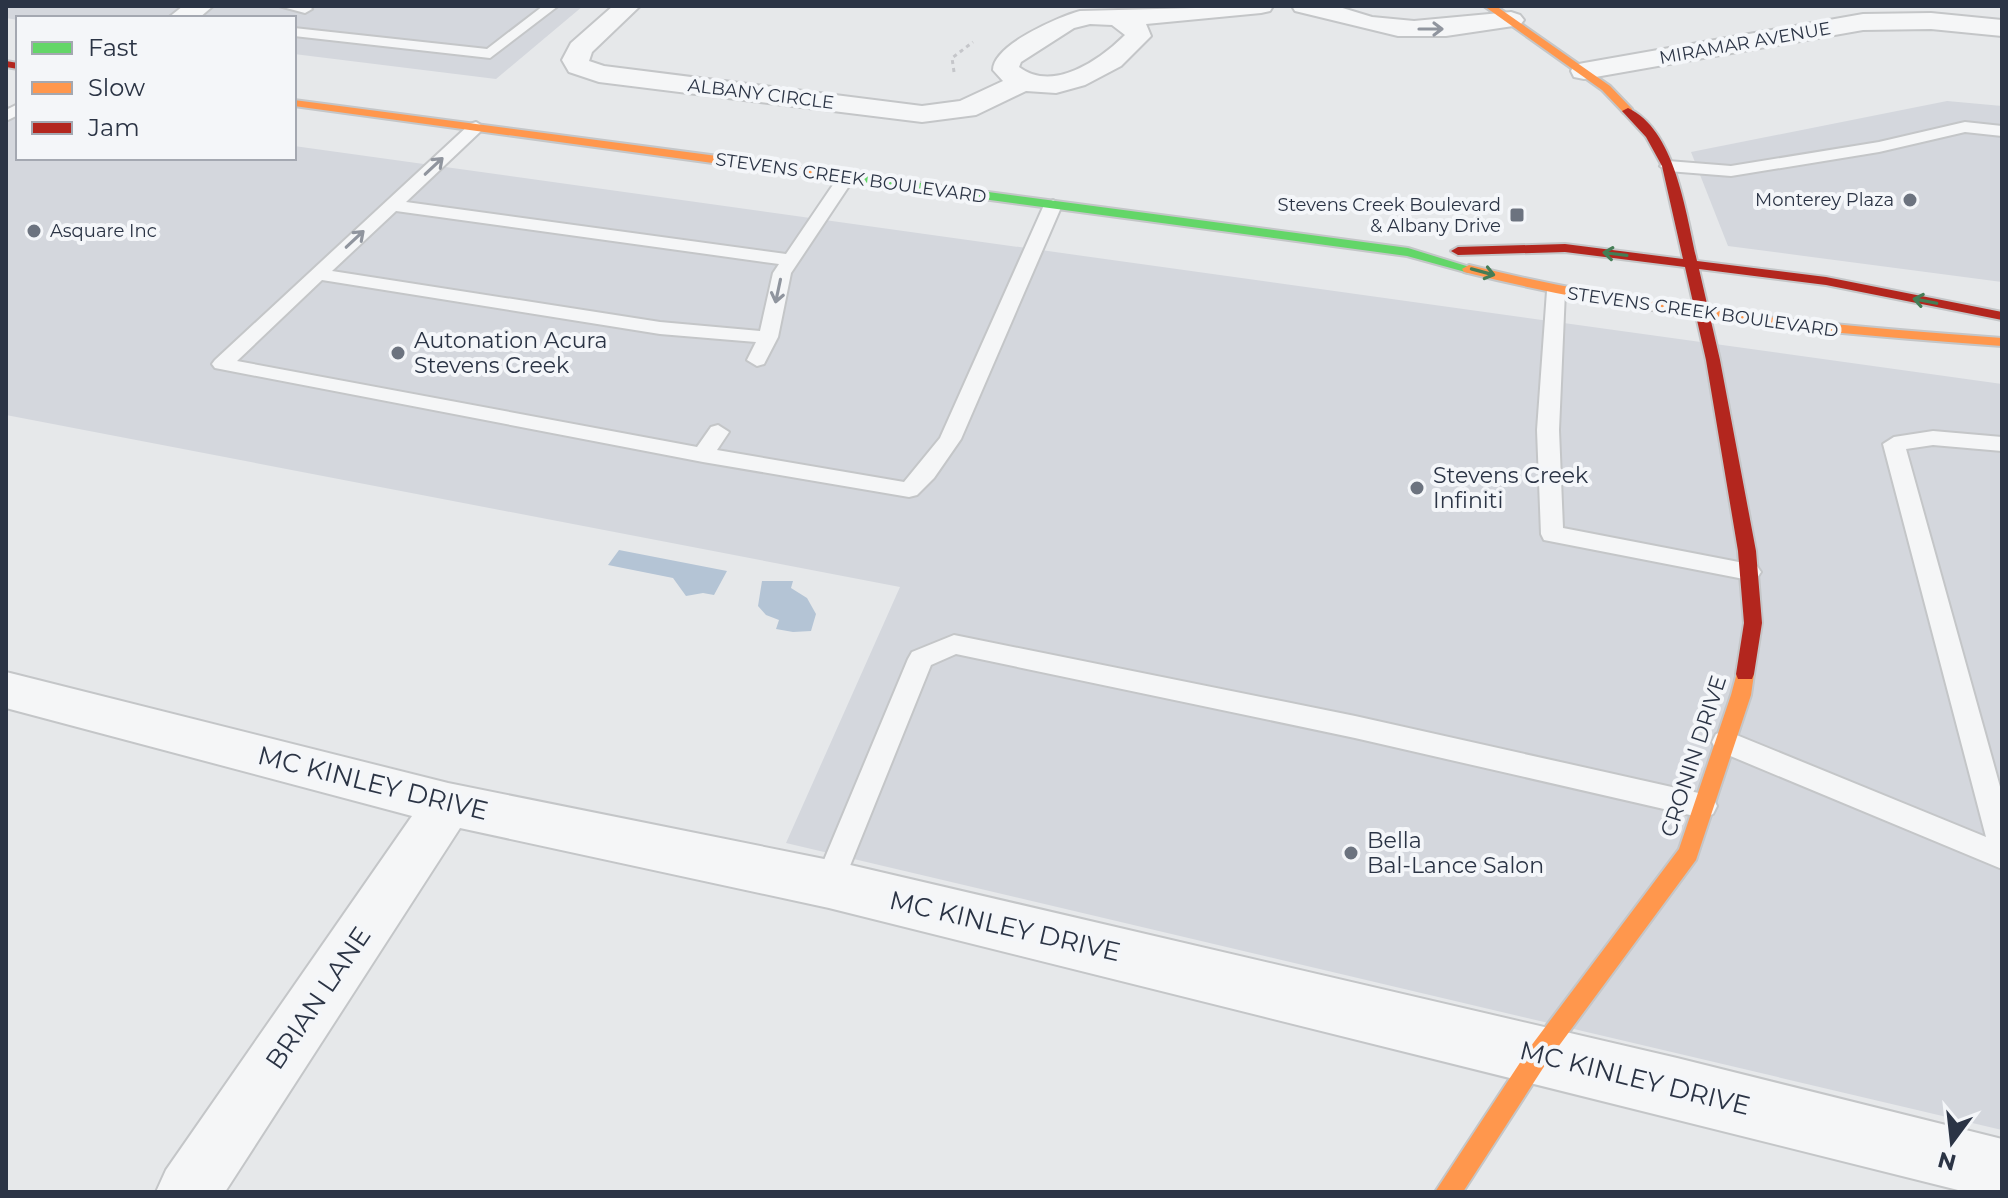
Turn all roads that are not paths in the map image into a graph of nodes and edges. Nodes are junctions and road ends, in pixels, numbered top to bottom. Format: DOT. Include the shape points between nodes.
graph roads {
  1 [pos="286,6"];
  2 [pos="551,6"];
  3 [pos="628,6"];
  4 [pos="1261,6"];
  5 [pos="1304,6"];
  6 [pos="1429,6"];
  7 [pos="1489,6"];
  8 [pos="1357,11"];
  9 [pos="293,16"];
  10 [pos="1119,19"];
  11 [pos="1511,20"];
  12 [pos="2002,28"];
  13 [pos="296,32"];
  14 [pos="1584,71"];
  15 [pos="1023,82"];
  16 [pos="296,103"];
  17 [pos="476,127"];
  18 [pos="2002,131"];
  19 [pos="1668,166"];
  20 [pos="847,177"];
  21 [pos="393,205"];
  22 [pos="1053,205"];
  23 [pos="1408,252"];
  24 [pos="790,260"];
  25 [pos="1692,264"];
  26 [pos="318,274"];
  27 [pos="1556,291"];
  28 [pos="1703,313"];
  29 [pos="2002,316"];
  30 [pos="768,337"];
  31 [pos="2002,342"];
  32 [pos="757,360"];
  33 [pos="718,432"];
  34 [pos="2002,444"];
  35 [pos="703,455"];
  36 [pos="1749,572"];
  37 [pos="6,690"];
  38 [pos="1725,742"];
  39 [pos="448,804"];
  40 [pos="1703,806"];
  41 [pos="2002,845"];
  42 [pos="2002,857"];
  43 [pos="829,884"];
  44 [pos="1539,1054"];
  45 [pos="2002,1170"];
  46 [pos="188,1192"];
  47 [pos="1448,1192"];
  1 -- 9 [label="lane" via="305,9"];
  2 -- 13 [label="lane" via="490,54"];
  3 -- 15 [label="street, ALBANY CIRCLE" via="576,54 578,66 599,74 922,114 966,109"];
  4 -- 10 [label="street"];
  5 -- 8 [label="street"];
  6 -- 8 [label="street"];
  7 -- 11 [label="main road, CRONIN DRIVE"];
  8 -- 11 [label="street, one-way" via="1406,29"];
  10 -- 15 [label="street" via="1075,18 1012,56 1006,70"];
  10 -- 15 [label="street, ALBANY CIRCLE" via="1137,29 1138,36 1082,78 1055,85"];
  11 -- 14 [label="main road, CRONIN DRIVE"];
  12 -- 14 [label="street, MIRAMAR AVENUE" via="1863,22"];
  14 -- 19 [label="main road, CRONIN DRIVE" via="1630,110"];
  16 -- 17 [label="main road, STEVENS CREEK BOULEVARD"];
  17 -- 20 [label="main road, STEVENS CREEK BOULEVARD"];
  21 -- 17 [label="lane, one-way"];
  18 -- 19 [label="lane" via="1965,127 1731,171"];
  19 -- 25 [label="main road, CRONIN DRIVE"];
  20 -- 22 [label="main road, STEVENS CREEK BOULEVARD"];
  20 -- 24 [label="lane"];
  21 -- 24 [label="lane"];
  26 -- 21 [label="lane, one-way"];
  22 -- 23 [label="main road, STEVENS CREEK BOULEVARD"];
  22 -- 35 [label="lane" via="950,439 909,490"];
  25 -- 23 [label="main road, STEVENS CREEK BOULEVARD, one-way" via="1565,248"];
  23 -- 27 [label="main road, STEVENS CREEK BOULEVARD, one-way"];
  24 -- 30 [label="lane, one-way" via="782,273"];
  25 -- 28 [label="main road, CRONIN DRIVE"];
  29 -- 25 [label="main road, STEVENS CREEK BOULEVARD, one-way" via="1826,281"];
  26 -- 30 [label="lane" via="660,328"];
  26 -- 35 [label="lane" via="222,364"];
  27 -- 28 [label="main road, STEVENS CREEK BOULEVARD"];
  27 -- 36 [label="lane" via="1548,430 1552,534"];
  28 -- 31 [label="main road, STEVENS CREEK BOULEVARD" via="1841,331"];
  28 -- 36 [label="main road, CRONIN DRIVE"];
  30 -- 32 [label="lane"];
  33 -- 35 [label="lane"];
  34 -- 41 [label="lane" via="1933,438 1894,444"];
  36 -- 38 [label="main road, CRONIN DRIVE" via="1753,623 1741,695"];
  37 -- 39 [label="street, MC KINLEY DRIVE"];
  38 -- 40 [label="main road, CRONIN DRIVE"];
  38 -- 42 [label="lane"];
  39 -- 43 [label="street, MC KINLEY DRIVE"];
  39 -- 46 [label="street, BRIAN LANE"];
  40 -- 43 [label="lane" via="954,644 921,659"];
  40 -- 44 [label="main road, CRONIN DRIVE" via="1688,853"];
  43 -- 44 [label="street, MC KINLEY DRIVE"];
  44 -- 45 [label="street, MC KINLEY DRIVE"];
  44 -- 47 [label="main road, CRONIN DRIVE"];
}
